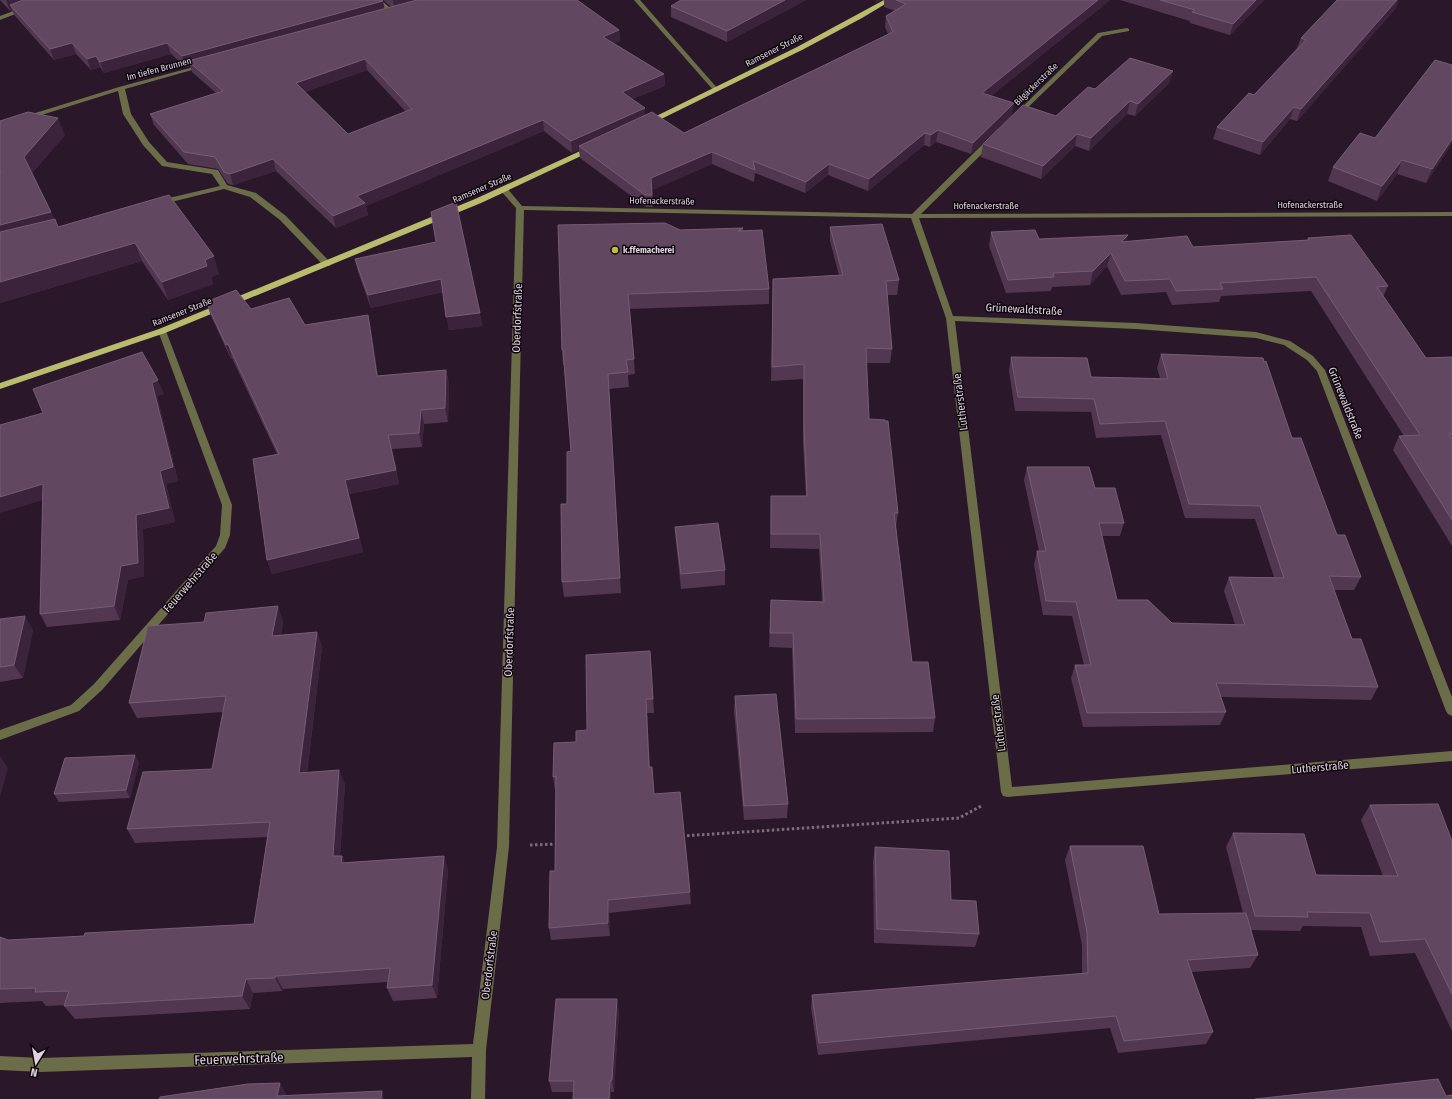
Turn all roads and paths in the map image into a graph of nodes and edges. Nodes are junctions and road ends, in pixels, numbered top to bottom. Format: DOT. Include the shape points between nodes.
graph roads {
  1 [pos="48,0"];
  2 [pos="377,0"];
  3 [pos="637,0"];
  4 [pos="889,0"];
  5 [pos="386,15"];
  6 [pos="0,18"];
  7 [pos="1127,30"];
  8 [pos="212,63"];
  9 [pos="121,88"];
  10 [pos="716,90"];
  11 [pos="1010,122"];
  12 [pos="641,125"];
  13 [pos="0,126"];
  14 [pos="998,133"];
  15 [pos="598,146"];
  16 [pos="224,188"];
  17 [pos="504,190"];
  18 [pos="153,204"];
  19 [pos="520,208"];
  20 [pos="1452,214"];
  21 [pos="914,216"];
  22 [pos="327,264"];
  23 [pos="950,318"];
  24 [pos="162,331"];
  25 [pos="0,386"];
  26 [pos="1452,711"];
  27 [pos="0,735"];
  28 [pos="1452,756"];
  29 [pos="1007,792"];
  30 [pos="676,836"];
  31 [pos="558,844"];
  32 [pos="503,847"];
  33 [pos="479,1050"];
  34 [pos="0,1063"];
  35 [pos="478,1099"];
  1 -- 6 [label="street"];
  2 -- 5 [label="street" via="397,12"];
  3 -- 10 [label="street"];
  4 -- 10 [label="main road, Ramsener Straße" via="846,25"];
  7 -- 11 [label="street, Bilgäckerstraße" via="1100,34"];
  8 -- 9 [label="street, Im tiefen Brunnen"];
  9 -- 13 [label="street, Im tiefen Brunnen"];
  9 -- 16 [label="street" via="127,114 146,143 165,164 215,172"];
  10 -- 12 [label="main road, Ramsener Straße"];
  14 -- 21 [label="street"];
  15 -- 17 [label="main road, Ramsener Straße"];
  16 -- 18 [label="street"];
  16 -- 22 [label="street" via="253,195 283,218"];
  17 -- 19 [label="street"];
  17 -- 22 [label="main road, Ramsener Straße"];
  19 -- 21 [label="street, Hofenackerstraße"];
  19 -- 32 [label="street, Oberdorfstraße"];
  20 -- 21 [label="street, Hofenackerstraße"];
  21 -- 23 [label="street, Lutherstraße"];
  22 -- 24 [label="main road, Ramsener Straße"];
  23 -- 26 [label="street, Grünewaldstraße" via="1136,326 1256,335 1286,343 1310,358 1321,370"];
  23 -- 29 [label="street, Lutherstraße"];
  24 -- 25 [label="main road, Ramsener Straße"];
  24 -- 27 [label="street, Feuerwehrstraße" via="227,505 223,541 220,548 98,687 75,708"];
  28 -- 29 [label="street, Lutherstraße"];
  29 -- 30 [label="path" via="959,818"];
  31 -- 32 [label="path"];
  32 -- 33 [label="street, Oberdorfstraße"];
  33 -- 34 [label="street, Feuerwehrstraße" via="48,1065"];
  33 -- 35 [label="street, Oberdorfstraße"];
}
